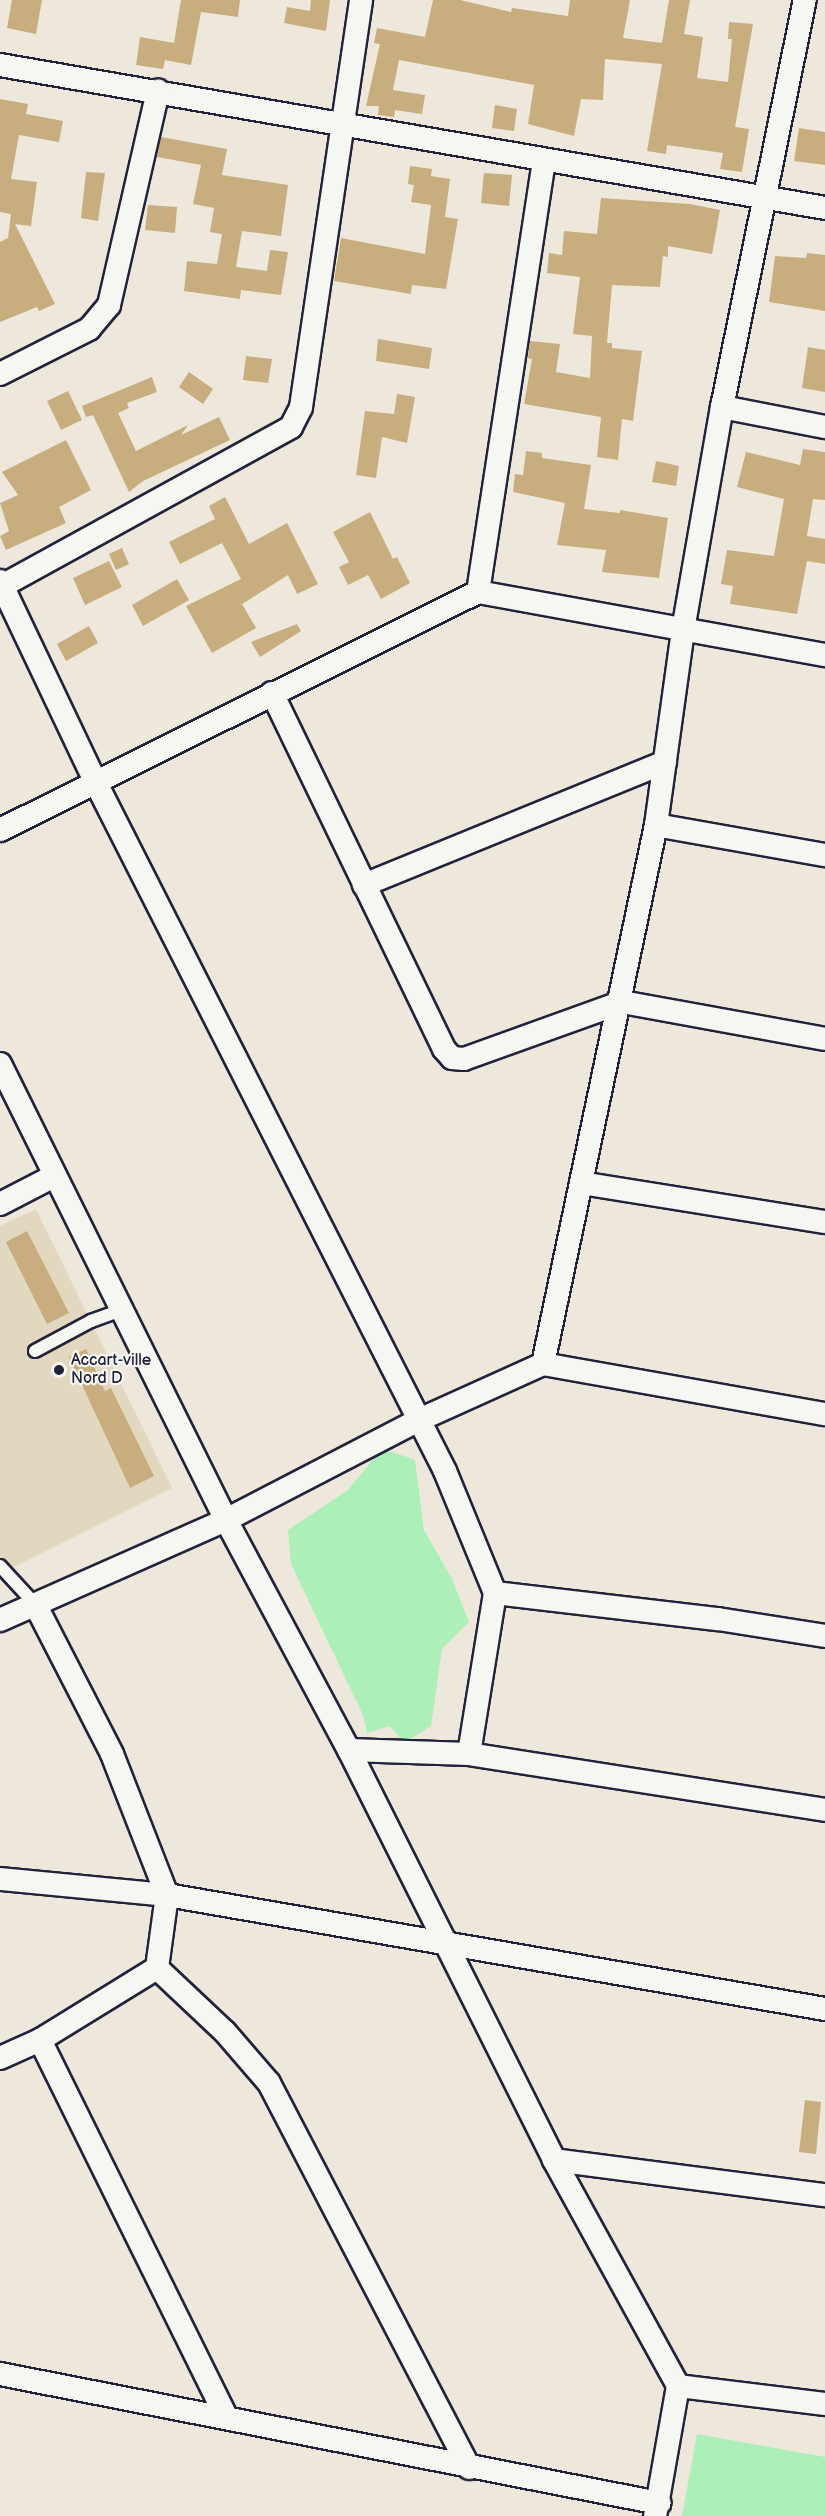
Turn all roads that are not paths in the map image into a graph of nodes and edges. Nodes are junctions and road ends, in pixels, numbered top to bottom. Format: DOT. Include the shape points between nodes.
graph roads {
  1 [pos="361,0"];
  2 [pos="805,0"];
  3 [pos="0,65"];
  4 [pos="158,91"];
  5 [pos="342,126"];
  6 [pos="544,162"];
  7 [pos="762,196"];
  8 [pos="825,208"];
  9 [pos="0,374"];
  10 [pos="722,407"];
  11 [pos="825,426"];
  12 [pos="1,583"];
  13 [pos="478,592"];
  14 [pos="683,630"];
  15 [pos="825,655"];
  16 [pos="272,693"];
  17 [pos="665,762"];
  18 [pos="97,784"];
  19 [pos="656,825"];
  20 [pos="0,830"];
  21 [pos="825,855"];
  22 [pos="364,885"];
  23 [pos="622,1002"];
  24 [pos="825,1040"];
  25 [pos="0,1064"];
  26 [pos="54,1176"];
  27 [pos="581,1183"];
  28 [pos="0,1204"];
  29 [pos="825,1222"];
  30 [pos="124,1309"];
  31 [pos="34,1351"];
  32 [pos="543,1364"];
  33 [pos="825,1414"];
  34 [pos="419,1420"];
  35 [pos="226,1520"];
  36 [pos="0,1566"];
  37 [pos="495,1593"];
  38 [pos="35,1604"];
  39 [pos="0,1620"];
  40 [pos="825,1636"];
  41 [pos="349,1750"];
  42 [pos="469,1754"];
  43 [pos="825,1810"];
  44 [pos="0,1879"];
  45 [pos="167,1895"];
  46 [pos="446,1941"];
  47 [pos="157,1968"];
  48 [pos="825,2009"];
  49 [pos="39,2040"];
  50 [pos="0,2058"];
  51 [pos="554,2160"];
  52 [pos="825,2195"];
  53 [pos="0,2374"];
  54 [pos="678,2386"];
  55 [pos="825,2404"];
  56 [pos="226,2417"];
  57 [pos="469,2468"];
  58 [pos="657,2509"];
  1 -- 5 [label="street"];
  2 -- 7 [label="street"];
  3 -- 4 [label="street"];
  4 -- 5 [label="street"];
  4 -- 9 [label="street" via="109,306 89,329"];
  5 -- 6 [label="street"];
  5 -- 12 [label="street" via="301,407 291,427"];
  6 -- 7 [label="street"];
  6 -- 13 [label="street"];
  7 -- 8 [label="street"];
  7 -- 10 [label="street"];
  10 -- 11 [label="street"];
  10 -- 14 [label="street"];
  12 -- 18 [label="street"];
  13 -- 14 [label="street"];
  13 -- 16 [label="street"];
  14 -- 15 [label="street"];
  14 -- 17 [label="street"];
  16 -- 18 [label="street"];
  16 -- 22 [label="street"];
  17 -- 19 [label="street"];
  17 -- 22 [label="street"];
  18 -- 20 [label="street"];
  18 -- 34 [label="street"];
  19 -- 21 [label="street"];
  19 -- 23 [label="street"];
  22 -- 23 [label="street" via="444,1049 452,1058 464,1059"];
  23 -- 24 [label="street"];
  23 -- 27 [label="street"];
  25 -- 26 [label="street"];
  26 -- 28 [label="street"];
  26 -- 30 [label="street"];
  27 -- 29 [label="street"];
  27 -- 32 [label="street"];
  30 -- 31 [label="lane" via="91,1321"];
  30 -- 35 [label="street"];
  32 -- 33 [label="street"];
  32 -- 34 [label="street"];
  34 -- 35 [label="street"];
  34 -- 37 [label="street" via="445,1471"];
  35 -- 38 [label="street"];
  35 -- 41 [label="street"];
  36 -- 38 [label="lane"];
  37 -- 40 [label="street" via="718,1619"];
  37 -- 42 [label="street"];
  38 -- 39 [label="street"];
  38 -- 45 [label="street" via="112,1754"];
  41 -- 42 [label="street"];
  41 -- 46 [label="street"];
  42 -- 43 [label="street"];
  44 -- 45 [label="street"];
  45 -- 46 [label="street"];
  45 -- 47 [label="street"];
  46 -- 48 [label="street"];
  46 -- 51 [label="street"];
  47 -- 49 [label="street"];
  47 -- 57 [label="street" via="225,2032 269,2083"];
  49 -- 50 [label="street"];
  49 -- 56 [label="street"];
  51 -- 52 [label="street"];
  51 -- 54 [label="street"];
  53 -- 56 [label="street"];
  54 -- 55 [label="street"];
  54 -- 58 [label="street"];
  56 -- 57 [label="street"];
  57 -- 58 [label="street"];
}
